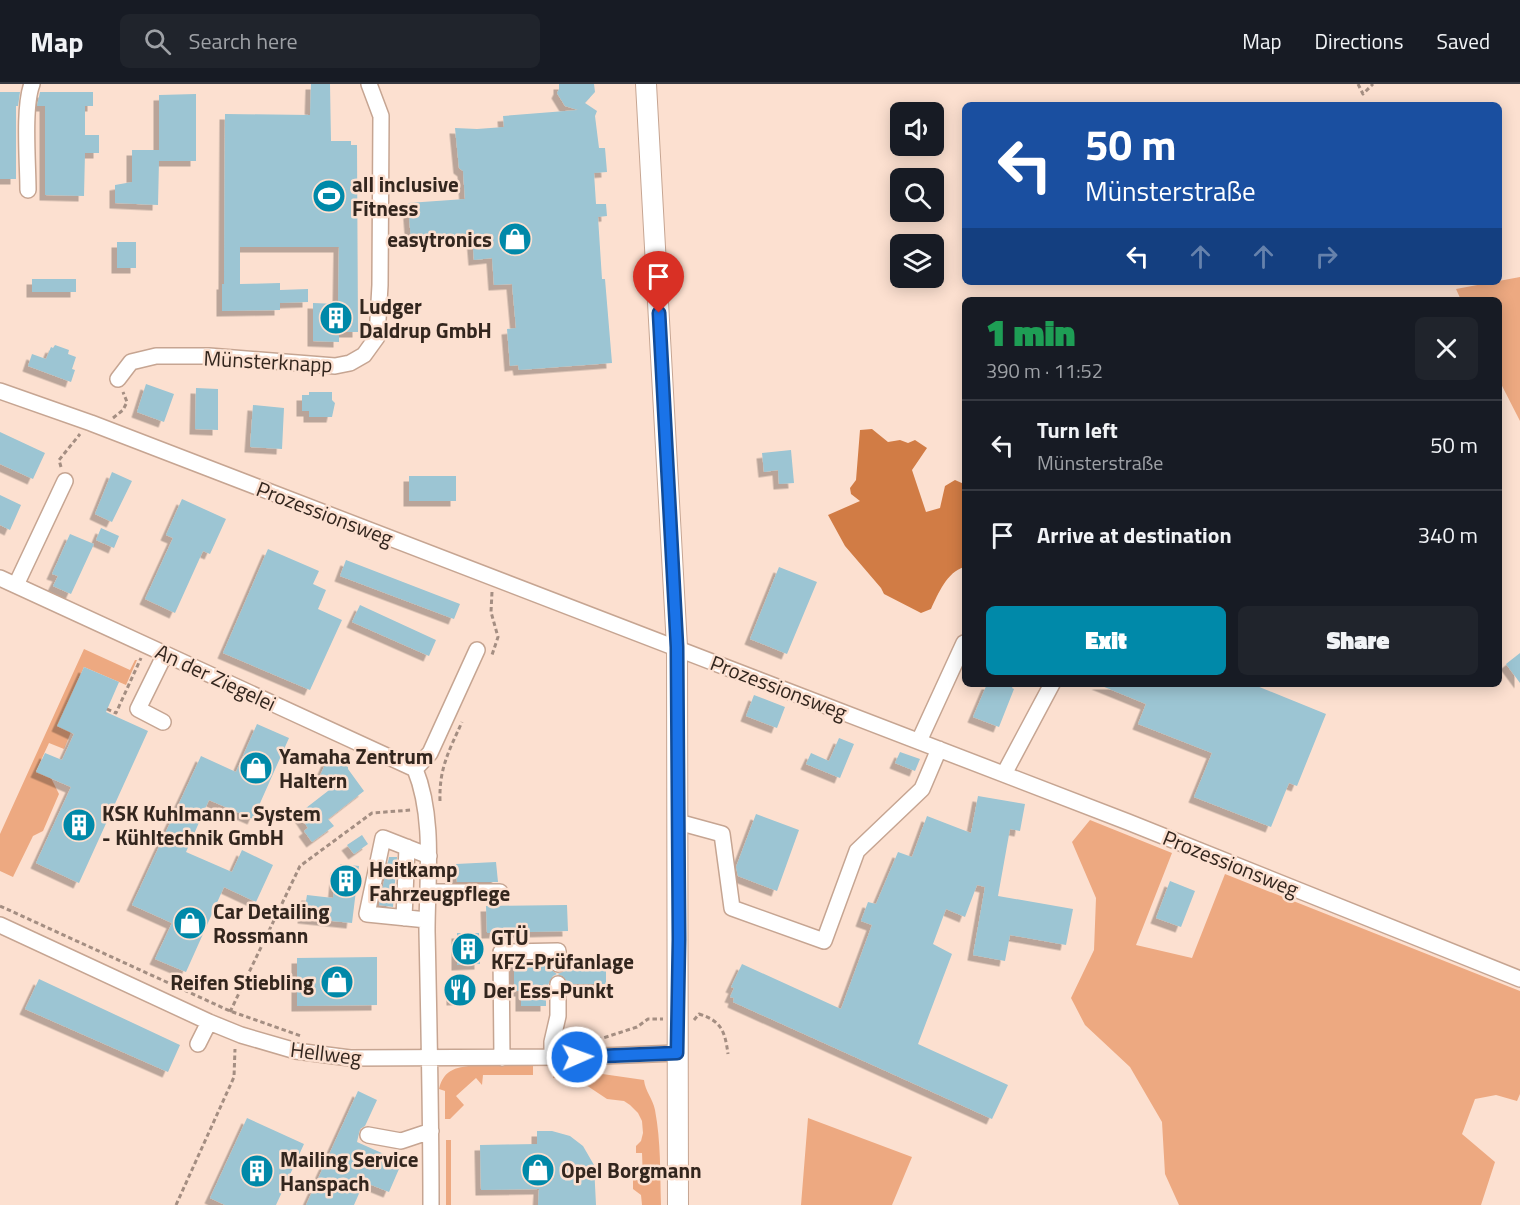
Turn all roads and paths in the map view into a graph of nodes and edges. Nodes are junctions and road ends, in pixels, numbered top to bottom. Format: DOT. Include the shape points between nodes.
graph roads {
  1 [pos="32,84"];
  2 [pos="369,84"];
  3 [pos="646,84"];
  4 [pos="1358,84"];
  5 [pos="1373,84"];
  6 [pos="28,190"];
  7 [pos="118,379"];
  8 [pos="0,391"];
  9 [pos="97,425"];
  10 [pos="65,480"];
  11 [pos="0,578"];
  12 [pos="16,585"];
  13 [pos="147,645"];
  14 [pos="677,647"];
  15 [pos="962,648"];
  16 [pos="477,650"];
  17 [pos="165,654"];
  18 [pos="1050,687"];
  19 [pos="107,709"];
  20 [pos="163,722"];
  21 [pos="919,741"];
  22 [pos="939,749"];
  23 [pos="415,769"];
  24 [pos="1004,774"];
  25 [pos="424,809"];
  26 [pos="678,822"];
  27 [pos="407,847"];
  28 [pos="429,856"];
  29 [pos="428,892"];
  30 [pos="500,892"];
  31 [pos="0,906"];
  32 [pos="404,918"];
  33 [pos="427,920"];
  34 [pos="0,926"];
  35 [pos="558,964"];
  36 [pos="1520,979"];
  37 [pos="558,984"];
  38 [pos="230,1011"];
  39 [pos="247,1018"];
  40 [pos="677,1020"];
  41 [pos="209,1022"];
  42 [pos="224,1028"];
  43 [pos="241,1035"];
  44 [pos="303,1037"];
  45 [pos="580,1041"];
  46 [pos="198,1044"];
  47 [pos="677,1053"];
  48 [pos="728,1054"];
  49 [pos="552,1057"];
  50 [pos="429,1058"];
  51 [pos="502,1058"];
  52 [pos="431,1131"];
  53 [pos="368,1135"];
  54 [pos="176,1205"];
  55 [pos="432,1205"];
  56 [pos="678,1205"];
  1 -- 6 [label="street" via="27,133"];
  2 -- 7 [label="street, Münsterknapp" via="381,127 377,337 368,351 350,363 334,366 156,356 131,362"];
  3 -- 14 [label="main road"];
  4 -- 5 [label="path" via="1363,94"];
  7 -- 9 [label="path" via="127,402 123,410"];
  8 -- 9 [label="street, Prozessionsweg"];
  9 -- 10 [label="path" via="59,460"];
  9 -- 14 [label="street, Prozessionsweg"];
  10 -- 12 [label="street"];
  11 -- 12 [label="street, An der Ziegelei"];
  12 -- 13 [label="street, An der Ziegelei"];
  13 -- 17 [label="street, An der Ziegelei"];
  13 -- 19 [label="path" via="116,713"];
  14 -- 21 [label="street, Prozessionsweg"];
  14 -- 26 [label="main road"];
  15 -- 21 [label="street"];
  16 -- 23 [label="street" via="430,753"];
  17 -- 20 [label="street" via="138,709"];
  17 -- 23 [label="street, An der Ziegelei"];
  18 -- 24 [label="street"];
  21 -- 22 [label="street, Prozessionsweg"];
  22 -- 24 [label="street, Prozessionsweg"];
  22 -- 26 [label="street" via="922,789 857,851 824,941 732,908 722,834"];
  23 -- 25 [label="street"];
  24 -- 36 [label="street, Prozessionsweg"];
  25 -- 28 [label="street"];
  25 -- 38 [label="path" via="372,813 300,866"];
  26 -- 40 [label="main road"];
  27 -- 28 [label="street"];
  27 -- 32 [label="street"];
  27 -- 32 [label="street" via="383,838 367,914"];
  28 -- 29 [label="street"];
  29 -- 30 [label="street"];
  29 -- 33 [label="street"];
  31 -- 38 [label="path"];
  32 -- 33 [label="street"];
  33 -- 50 [label="street"];
  34 -- 41 [label="street, Hellweg"];
  35 -- 51 [label="street" via="558,951 501,952"];
  37 -- 49 [label="street"];
  38 -- 39 [label="path"];
  38 -- 42 [label="path"];
  39 -- 43 [label="path"];
  39 -- 44 [label="path"];
  40 -- 45 [label="path" via="648,1019 637,1027 603,1038"];
  40 -- 47 [label="main road"];
  40 -- 48 [label="path" via="694,1020 699,1014 717,1021 726,1036"];
  41 -- 42 [label="street, Hellweg"];
  41 -- 46 [label="street"];
  42 -- 43 [label="street, Hellweg"];
  43 -- 50 [label="street, Hellweg" via="317,1055"];
  43 -- 54 [label="path" via="234,1051 234,1077"];
  47 -- 49 [label="street, Hellweg"];
  47 -- 56 [label="main road"];
  49 -- 51 [label="street, Hellweg"];
  50 -- 51 [label="street, Hellweg"];
  50 -- 52 [label="street"];
  52 -- 53 [label="street" via="401,1141"];
  52 -- 55 [label="street"];
}
